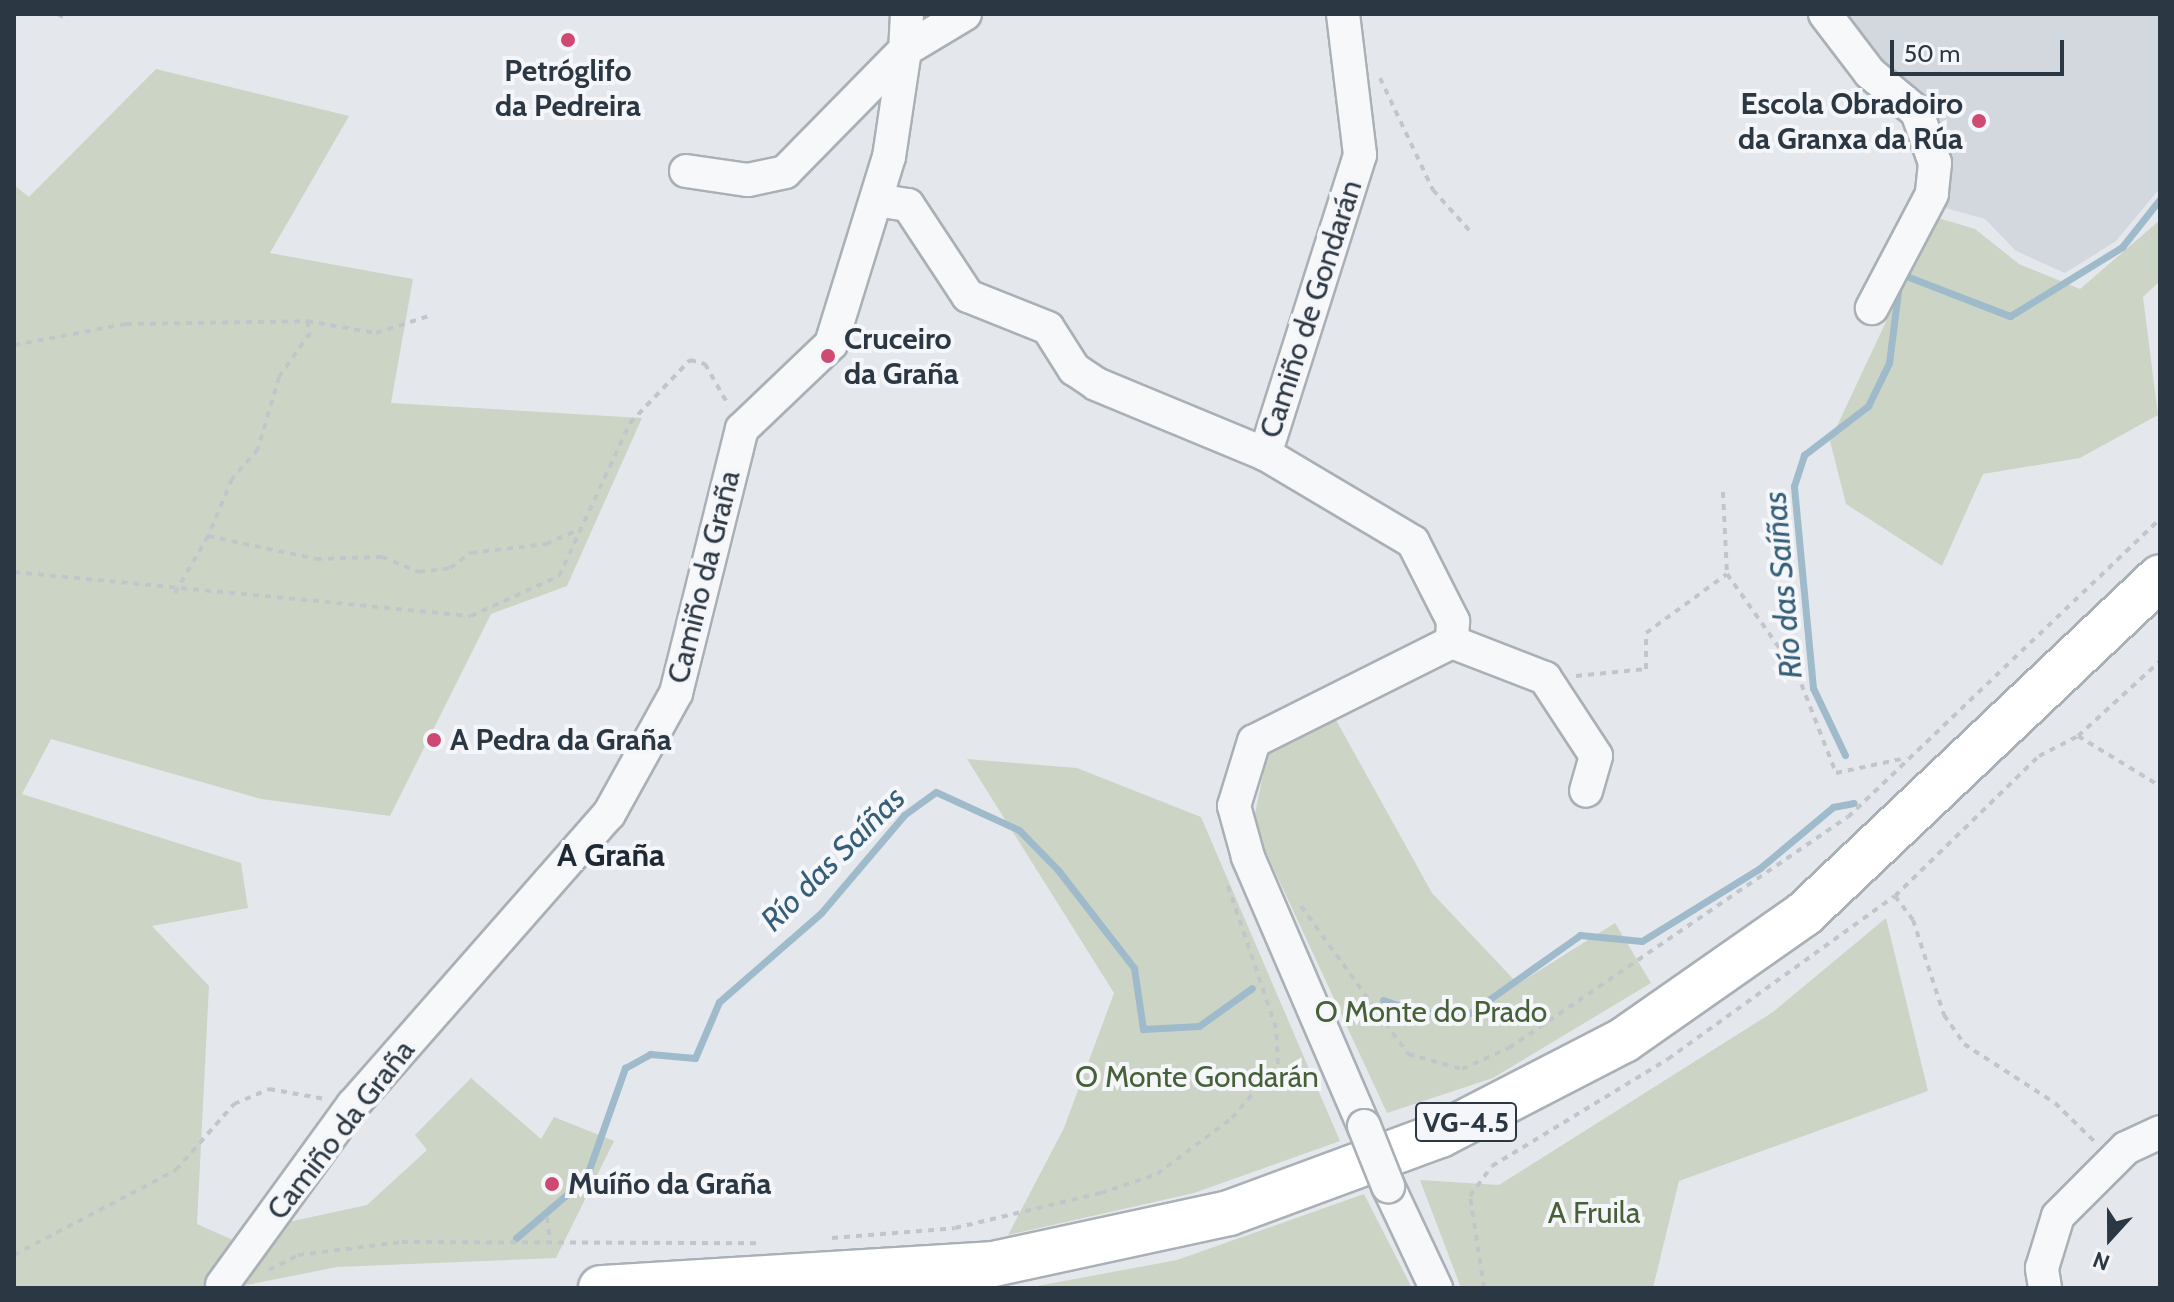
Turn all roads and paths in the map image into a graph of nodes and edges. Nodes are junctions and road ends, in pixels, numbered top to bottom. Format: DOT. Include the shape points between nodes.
graph roads {
  1 [pos="58,14"];
  2 [pos="907,14"];
  3 [pos="965,14"];
  4 [pos="1343,14"];
  5 [pos="1825,14"];
  6 [pos="68,20"];
  7 [pos="905,50"];
  8 [pos="1375,65"];
  9 [pos="686,171"];
  10 [pos="876,200"];
  11 [pos="1469,230"];
  12 [pos="1872,308"];
  13 [pos="432,315"];
  14 [pos="307,321"];
  15 [pos="14,345"];
  16 [pos="742,429"];
  17 [pos="1265,454"];
  18 [pos="1723,492"];
  19 [pos="2160,519"];
  20 [pos="579,529"];
  21 [pos="208,536"];
  22 [pos="14,572"];
  23 [pos="1727,574"];
  24 [pos="2160,577"];
  25 [pos="175,593"];
  26 [pos="1452,642"];
  27 [pos="1545,678"];
  28 [pos="2078,736"];
  29 [pos="1906,758"];
  30 [pos="2160,786"];
  31 [pos="1586,791"];
  32 [pos="1241,876"];
  33 [pos="1895,896"];
  34 [pos="353,1105"];
  35 [pos="2160,1132"];
  36 [pos="2114,1160"];
  37 [pos="547,1217"];
  38 [pos="819,1239"];
  39 [pos="550,1242"];
  40 [pos="773,1243"];
  41 [pos="14,1255"];
  42 [pos="226,1281"];
  43 [pos="601,1288"];
  44 [pos="1436,1288"];
  45 [pos="2045,1288"];
  1 -- 6 [label="path"];
  2 -- 7 [label="street, Camiño da Graña"];
  3 -- 7 [label="street"];
  4 -- 17 [label="street, Camiño de Gondarán" via="1360,155"];
  5 -- 12 [label="street" via="1870,73 1917,112 1935,163 1932,194"];
  7 -- 9 [label="street" via="785,172 748,180"];
  7 -- 10 [label="street, Camiño da Graña"];
  8 -- 11 [label="path" via="1433,190"];
  10 -- 16 [label="street, Camiño da Graña" via="831,344"];
  10 -- 17 [label="street" via="908,205 968,296 1048,328 1074,369 1096,384"];
  13 -- 14 [label="path" via="376,333"];
  14 -- 15 [label="path" via="126,324"];
  14 -- 21 [label="path" via="310,333 279,377 258,449 232,479"];
  16 -- 20 [label="path" via="705,364 690,360 630,423"];
  16 -- 34 [label="street, Camiño da Graña" via="676,693 609,814"];
  17 -- 26 [label="street, Camiño de Gondarán" via="1413,542 1453,621"];
  18 -- 23 [label="path"];
  19 -- 29 [label="path"];
  20 -- 21 [label="path" via="546,544 471,553 450,568 419,572 382,557 316,559"];
  20 -- 25 [label="path" via="559,576 471,616"];
  21 -- 25 [label="path"];
  22 -- 25 [label="path"];
  23 -- 27 [label="path" via="1646,633 1646,669"];
  23 -- 29 [label="path" via="1797,673 1836,773"];
  24 -- 43 [label="highway, VG-4.5" via="1804,914 1624,1040 1440,1135 1229,1213 993,1264"];
  26 -- 27 [label="street"];
  26 -- 32 [label="street" via="1254,741 1234,806"];
  27 -- 31 [label="street" via="1596,756"];
  28 -- 30 [label="path"];
  29 -- 32 [label="path" via="1848,817 1776,873 1509,1048 1462,1069 1408,1054 1327,935 1295,900"];
  32 -- 38 [label="path" via="1235,920 1276,1028 1278,1064 1260,1094 1157,1174 1101,1193 955,1228"];
  32 -- 44 [label="street, bridge" via="1364,1126"];
  33 -- 36 [label="path" via="1913,920 1944,1015 1964,1044 2055,1103"];
  34 -- 41 [label="path" via="269,1089 234,1104 176,1170"];
  34 -- 42 [label="street, Camiño da Graña"];
  35 -- 36 [label="street"];
  36 -- 45 [label="street" via="2058,1216 2042,1268"];
  37 -- 39 [label="path"];
  39 -- 40 [label="path"];
  39 -- 42 [label="path" via="402,1242 298,1255 253,1278"];
}
